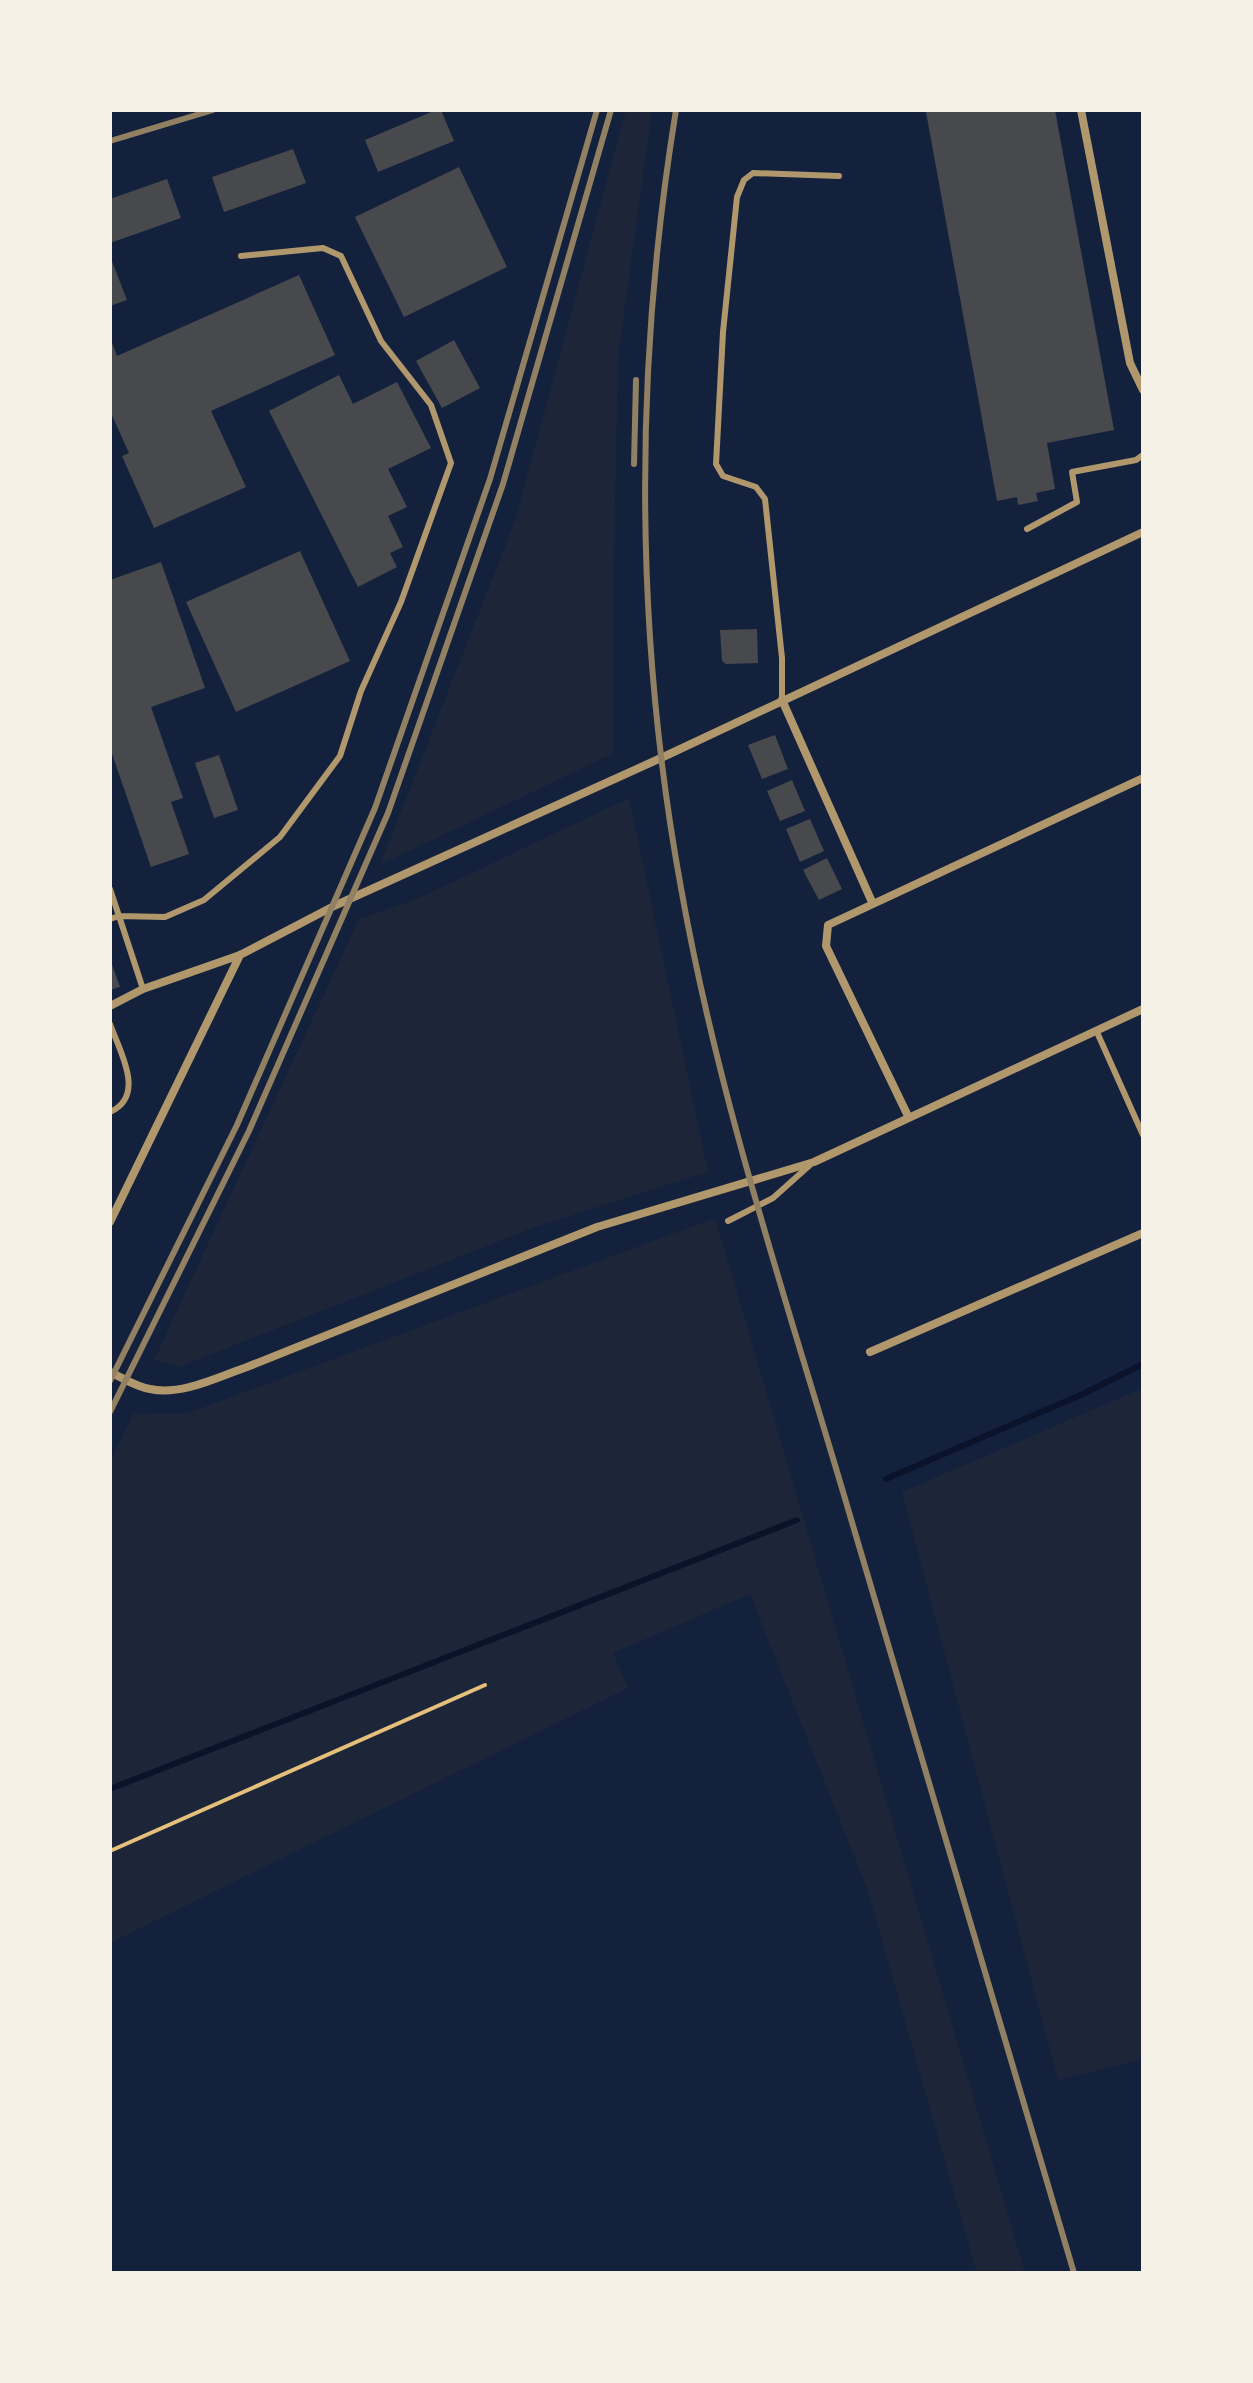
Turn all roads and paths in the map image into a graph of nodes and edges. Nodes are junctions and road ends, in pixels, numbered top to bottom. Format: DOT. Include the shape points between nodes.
graph roads {
  1 [pos="1081,110"];
  2 [pos="839,176"];
  3 [pos="241,256"];
  4 [pos="1143,390"];
  5 [pos="1143,455"];
  6 [pos="1027,529"];
  7 [pos="1143,532"];
  8 [pos="782,700"];
  9 [pos="1143,778"];
  10 [pos="110,889"];
  11 [pos="872,902"];
  12 [pos="119,916"];
  13 [pos="110,919"];
  14 [pos="240,955"];
  15 [pos="143,989"];
  16 [pos="110,1006"];
  17 [pos="1143,1009"];
  18 [pos="110,1024"];
  19 [pos="1096,1030"];
  20 [pos="120,1053"];
  21 [pos="110,1058"];
  22 [pos="110,1112"];
  23 [pos="908,1116"];
  24 [pos="1142,1131"];
  25 [pos="814,1162"];
  26 [pos="113,1213"];
  27 [pos="728,1221"];
  28 [pos="110,1222"];
  29 [pos="1143,1233"];
  30 [pos="870,1352"];
  31 [pos="110,1372"];
  32 [pos="485,1685"];
  33 [pos="110,1851"];
  1 -- 4 [label="street" via="1130,363"];
  2 -- 8 [label="lane" via="753,173 737,197 716,464 723,476 756,487 765,499"];
  3 -- 12 [label="lane" via="323,248 341,256 381,341 431,405 451,463 340,756 280,837 204,900 165,917"];
  5 -- 6 [label="lane" via="1072,472 1077,502"];
  7 -- 8 [label="street"];
  8 -- 11 [label="street"];
  8 -- 14 [label="street" via="334,906"];
  9 -- 11 [label="street"];
  10 -- 12 [label="lane"];
  11 -- 23 [label="street" via="828,925 824,938"];
  12 -- 13 [label="lane"];
  12 -- 15 [label="lane"];
  14 -- 15 [label="street"];
  14 -- 26 [label="street"];
  15 -- 16 [label="street"];
  17 -- 19 [label="street"];
  18 -- 20 [label="lane"];
  19 -- 23 [label="street"];
  19 -- 24 [label="lane"];
  20 -- 21 [label="lane"];
  20 -- 22 [label="lane" via="129,1087 126,1099"];
  23 -- 25 [label="street"];
  25 -- 27 [label="lane" via="773,1198"];
  25 -- 31 [label="street" via="597,1227 196,1385 147,1389"];
  26 -- 28 [label="street"];
  29 -- 30 [label="street"];
  32 -- 33 [label="path"];
}
